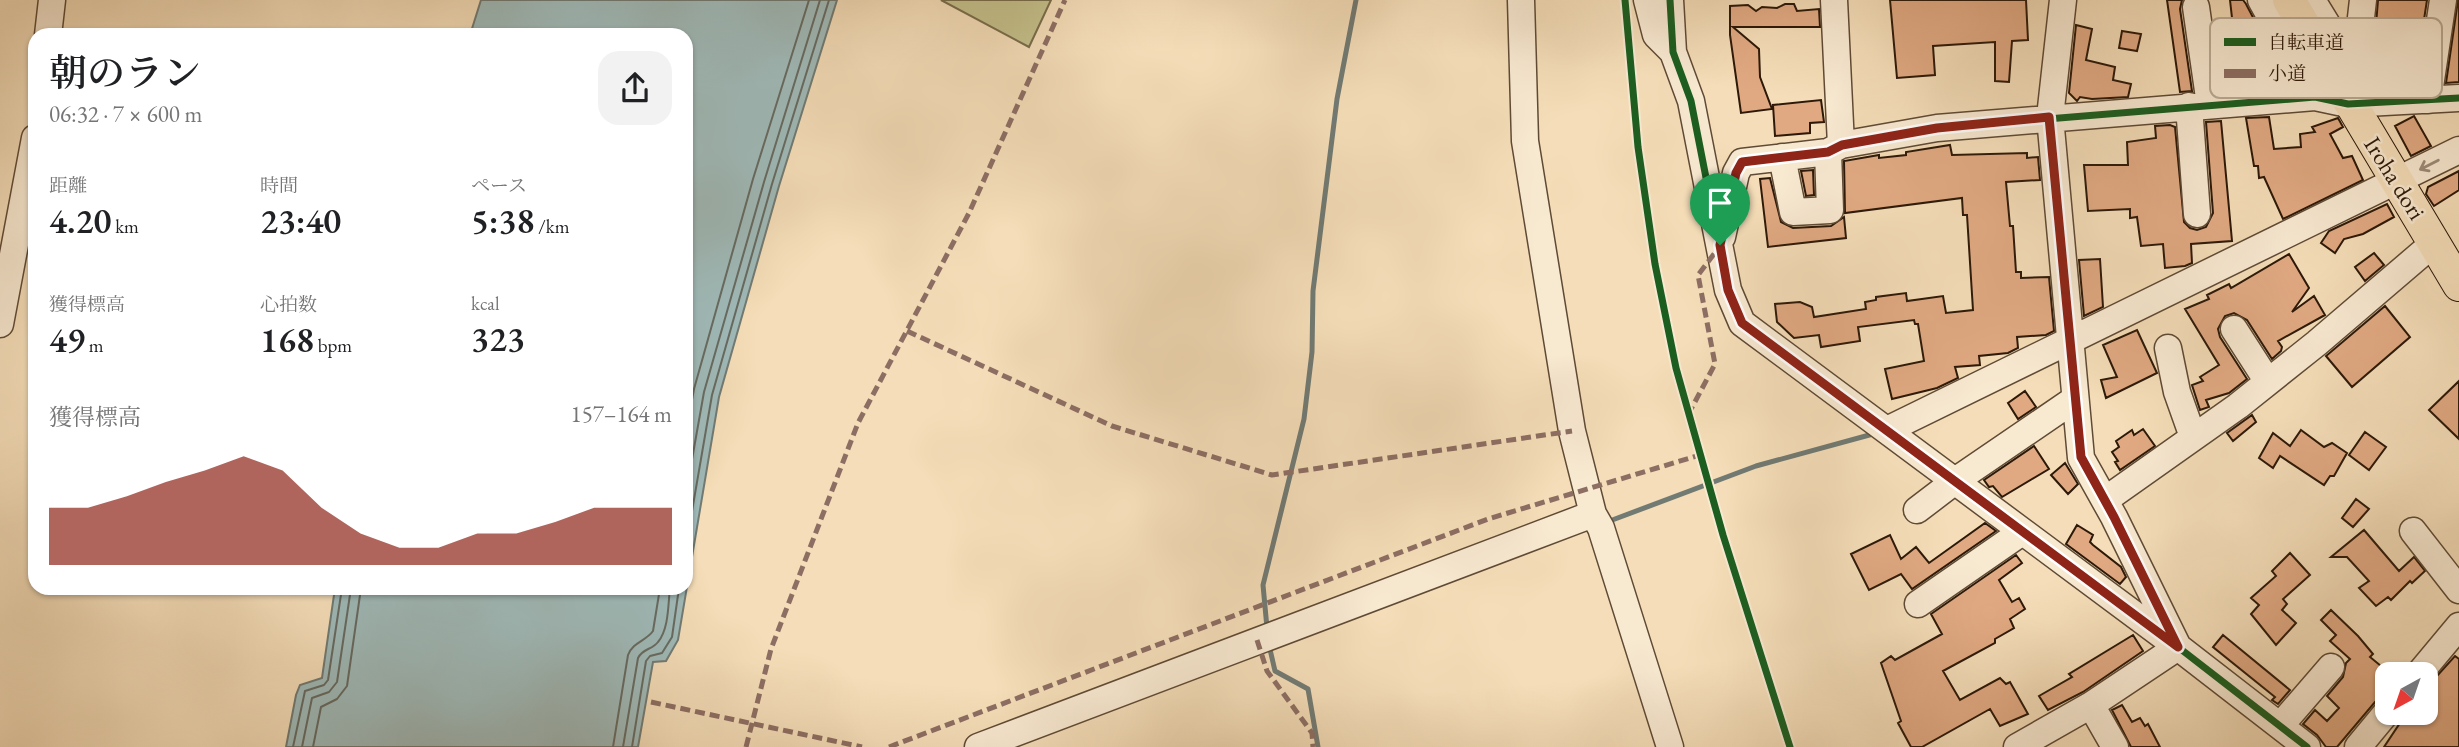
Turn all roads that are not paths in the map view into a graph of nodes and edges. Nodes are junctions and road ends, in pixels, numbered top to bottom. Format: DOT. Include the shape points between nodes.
graph roads {
  1 [pos="52,0"];
  2 [pos="1521,0"];
  3 [pos="1647,0"];
  4 [pos="1670,0"];
  5 [pos="1834,0"];
  6 [pos="2063,0"];
  7 [pos="2261,0"];
  8 [pos="2289,0"];
  9 [pos="2312,0"];
  10 [pos="2363,0"];
  11 [pos="2443,0"];
  12 [pos="2196,7"];
  13 [pos="2271,18"];
  14 [pos="2303,18"];
  15 [pos="2316,18"];
  16 [pos="2361,18"];
  17 [pos="2440,18"];
  18 [pos="49,28"];
  19 [pos="1673,52"];
  20 [pos="2300,98"];
  21 [pos="2320,98"];
  22 [pos="2345,98"];
  23 [pos="2459,98"];
  24 [pos="2428,100"];
  25 [pos="2348,104"];
  26 [pos="2199,105"];
  27 [pos="2049,117"];
  28 [pos="1835,149"];
  29 [pos="2459,150"];
  30 [pos="1782,157"];
  31 [pos="28,175"];
  32 [pos="2403,189"];
  33 [pos="2197,214"];
  34 [pos="2434,243"];
  35 [pos="1720,245"];
  36 [pos="2459,285"];
  37 [pos="0,324"];
  38 [pos="2234,329"];
  39 [pos="2168,348"];
  40 [pos="2070,350"];
  41 [pos="2268,382"];
  42 [pos="2075,399"];
  43 [pos="1887,430"];
  44 [pos="2193,438"];
  45 [pos="1955,481"];
  46 [pos="2105,500"];
  47 [pos="1917,510"];
  48 [pos="1596,519"];
  49 [pos="2413,531"];
  50 [pos="2022,532"];
  51 [pos="2459,590"];
  52 [pos="1917,604"];
  53 [pos="2459,626"];
  54 [pos="2178,647"];
  55 [pos="2429,662"];
  56 [pos="2331,667"];
  57 [pos="2091,705"];
  58 [pos="2376,725"];
  59 [pos="2280,726"];
  60 [pos="978,747"];
  61 [pos="1670,747"];
  62 [pos="2017,747"];
  63 [pos="2115,747"];
  64 [pos="2307,747"];
  65 [pos="2358,747"];
  1 -- 18 [label="street"];
  2 -- 48 [label="street" via="1527,154 1572,431"];
  3 -- 19 [label="street" via="1656,35"];
  4 -- 19 [label="street"];
  5 -- 28 [label="street"];
  6 -- 27 [label="street"];
  7 -- 13 [label="street"];
  8 -- 14 [label="main road, Iroha dori"];
  9 -- 15 [label="street"];
  10 -- 16 [label="street"];
  11 -- 17 [label="street"];
  12 -- 26 [label="street"];
  19 -- 35 [label="street" via="1691,101"];
  20 -- 26 [label="street"];
  21 -- 25 [label="street"];
  22 -- 25 [label="main road, Iroha dori"];
  23 -- 24 [label="street"];
  24 -- 25 [label="street"];
  25 -- 32 [label="main road, Iroha dori"];
  26 -- 27 [label="street"];
  26 -- 33 [label="street"];
  27 -- 28 [label="street" via="1937,128"];
  27 -- 40 [label="street"];
  28 -- 30 [label="street"];
  28 -- 30 [label="street" via="1830,210 1793,212"];
  29 -- 32 [label="street, one-way"];
  30 -- 35 [label="street" via="1742,162"];
  31 -- 37 [label="street"];
  32 -- 34 [label="main road, Iroha dori"];
  32 -- 40 [label="street"];
  34 -- 36 [label="main road, Iroha dori"];
  34 -- 41 [label="street"];
  35 -- 43 [label="street" via="1728,290 1742,323"];
  38 -- 41 [label="street"];
  39 -- 44 [label="street"];
  40 -- 42 [label="street"];
  40 -- 43 [label="street"];
  41 -- 44 [label="street"];
  42 -- 45 [label="street"];
  42 -- 46 [label="street" via="2081,457"];
  43 -- 45 [label="street"];
  44 -- 46 [label="street"];
  45 -- 47 [label="street"];
  45 -- 50 [label="street"];
  46 -- 54 [label="street"];
  48 -- 60 [label="street" via="1269,635"];
  48 -- 61 [label="street"];
  49 -- 51 [label="street"];
  50 -- 52 [label="street"];
  50 -- 54 [label="street"];
  53 -- 55 [label="street"];
  54 -- 57 [label="street"];
  54 -- 59 [label="street"];
  56 -- 59 [label="street"];
  57 -- 62 [label="street"];
  57 -- 63 [label="street"];
  58 -- 65 [label="street"];
  59 -- 64 [label="street"];
}
